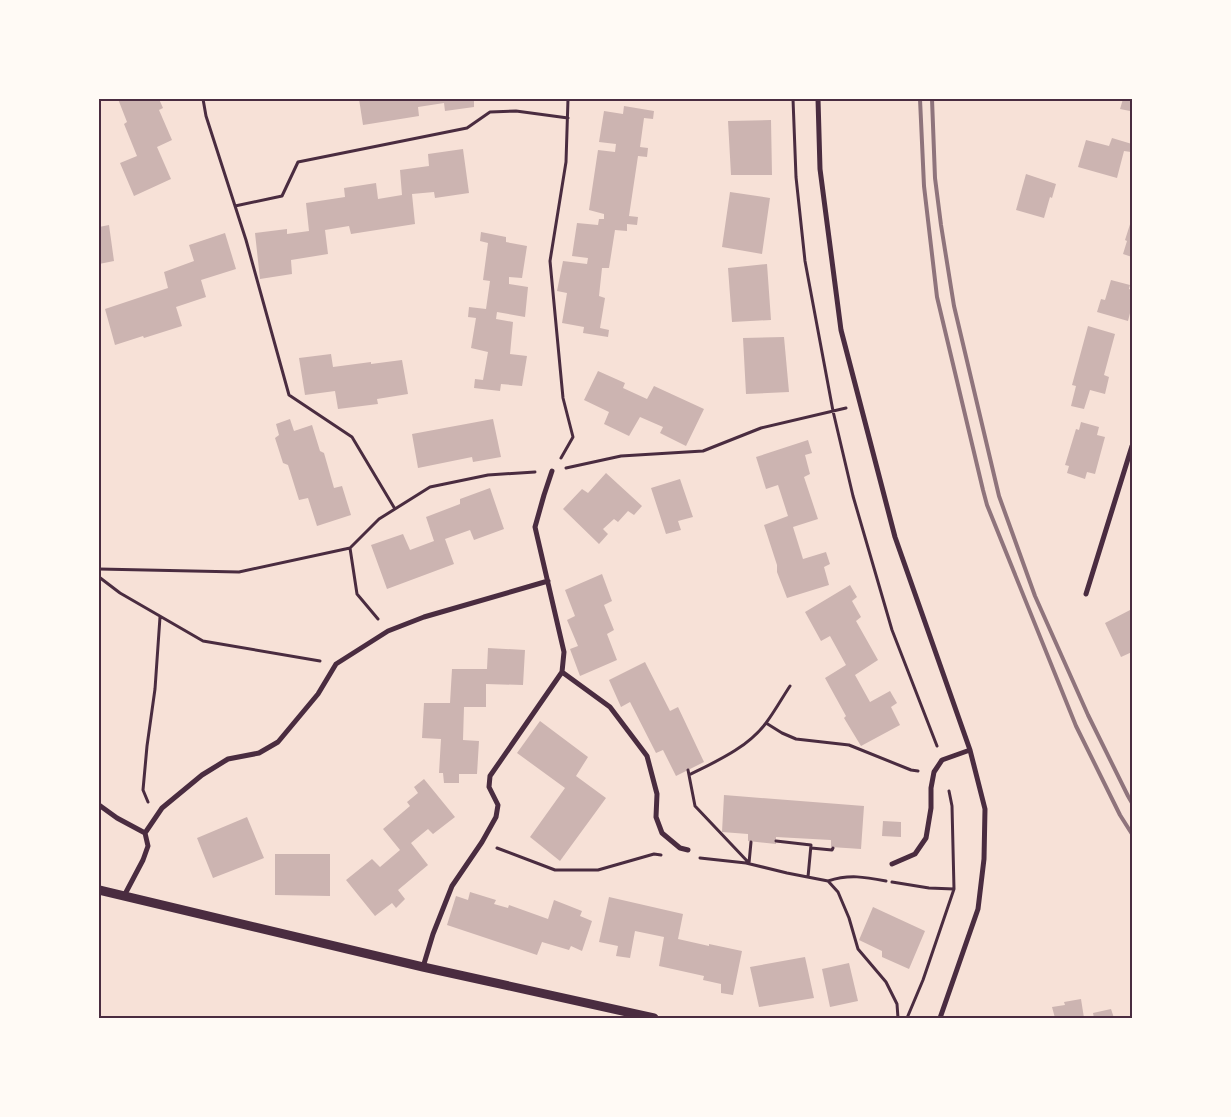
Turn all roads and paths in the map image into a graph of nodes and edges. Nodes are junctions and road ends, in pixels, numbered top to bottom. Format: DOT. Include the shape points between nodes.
graph roads {
  1 [pos="203,99"];
  2 [pos="568,99"];
  3 [pos="793,99"];
  4 [pos="818,99"];
  5 [pos="568,118"];
  6 [pos="235,206"];
  7 [pos="860,405"];
  8 [pos="833,411"];
  9 [pos="1132,446"];
  10 [pos="552,471"];
  11 [pos="395,509"];
  12 [pos="350,548"];
  13 [pos="99,569"];
  14 [pos="99,577"];
  15 [pos="548,581"];
  16 [pos="1086,594"];
  17 [pos="160,616"];
  18 [pos="388,631"];
  19 [pos="336,664"];
  20 [pos="562,672"];
  21 [pos="790,686"];
  22 [pos="766,722"];
  23 [pos="970,750"];
  24 [pos="942,760"];
  25 [pos="688,770"];
  26 [pos="934,772"];
  27 [pos="689,775"];
  28 [pos="99,805"];
  29 [pos="154,819"];
  30 [pos="145,833"];
  31 [pos="776,841"];
  32 [pos="482,842"];
  33 [pos="751,842"];
  34 [pos="811,848"];
  35 [pos="833,848"];
  36 [pos="688,850"];
  37 [pos="663,855"];
  38 [pos="700,858"];
  39 [pos="749,863"];
  40 [pos="892,864"];
  41 [pos="808,877"];
  42 [pos="828,881"];
  43 [pos="954,889"];
  44 [pos="99,890"];
  45 [pos="124,896"];
  46 [pos="423,967"];
  47 [pos="654,1018"];
  48 [pos="898,1018"];
  49 [pos="907,1018"];
  50 [pos="940,1018"];
  1 -- 6 [label="path"];
  2 -- 5 [label="path"];
  3 -- 8 [label="path" via="796,177 805,261"];
  4 -- 7 [label="street" via="820,169 841,330"];
  5 -- 6 [label="path" via="516,111 490,112 467,128 298,162 282,196"];
  5 -- 10 [label="path" via="566,162 550,262 563,398 574,437"];
  6 -- 11 [label="path" via="289,395 352,437"];
  7 -- 8 [label="path"];
  7 -- 23 [label="street" via="895,537"];
  8 -- 10 [label="path" via="761,428 703,451 621,456"];
  8 -- 24 [label="path" via="853,496 892,630"];
  9 -- 16 [label="street"];
  10 -- 11 [label="path" via="488,475 430,487"];
  10 -- 15 [label="street" via="536,527"];
  11 -- 12 [label="path" via="379,518"];
  12 -- 13 [label="path" via="239,572"];
  12 -- 18 [label="path" via="357,594"];
  14 -- 17 [label="path"];
  15 -- 18 [label="street" via="424,616"];
  15 -- 20 [label="street" via="564,652"];
  17 -- 19 [label="path" via="203,641"];
  17 -- 29 [label="path" via="143,790"];
  18 -- 19 [label="street"];
  19 -- 29 [label="street" via="318,694 278,742 259,752 228,759 202,775 162,808"];
  20 -- 32 [label="street" via="490,776 489,788 498,805 496,818"];
  20 -- 36 [label="street" via="610,707 647,756 657,794 656,817 662,833 680,848"];
  21 -- 22 [label="path"];
  22 -- 26 [label="path" via="796,739 849,745 911,770"];
  22 -- 27 [label="path" via="753,738 732,753"];
  23 -- 24 [label="street"];
  23 -- 50 [label="street" via="985,809 984,859 978,909"];
  24 -- 26 [label="street"];
  24 -- 43 [label="path" via="952,806"];
  25 -- 27 [label="path"];
  26 -- 40 [label="street" via="926,838 915,854"];
  27 -- 39 [label="path" via="695,806"];
  28 -- 30 [label="street"];
  29 -- 30 [label="street"];
  30 -- 45 [label="street" via="148,846"];
  31 -- 34 [label="path" via="811,845"];
  32 -- 37 [label="path" via="555,870 598,870 654,854"];
  32 -- 46 [label="street" via="452,886"];
  33 -- 39 [label="path"];
  34 -- 35 [label="path"];
  34 -- 41 [label="path"];
  38 -- 39 [label="path"];
  39 -- 41 [label="path"];
  41 -- 42 [label="path"];
  42 -- 43 [label="path" via="858,876"];
  42 -- 48 [label="path" via="838,892 858,949 886,982 897,1004"];
  43 -- 49 [label="path"];
  44 -- 45 [label="street"];
  45 -- 46 [label="street"];
  46 -- 47 [label="street"];
}
